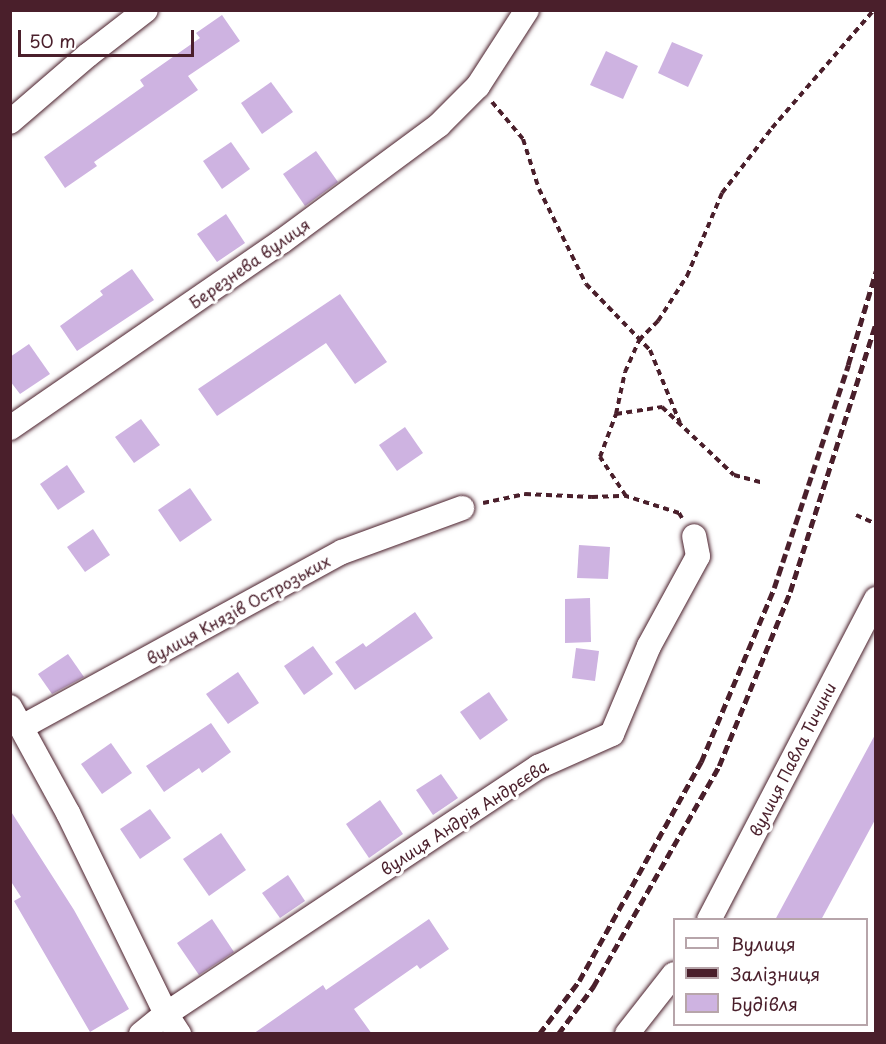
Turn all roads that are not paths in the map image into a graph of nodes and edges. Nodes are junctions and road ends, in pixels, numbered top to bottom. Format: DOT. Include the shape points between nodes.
graph roads {
  1 [pos="146,10"];
  2 [pos="527,10"];
  3 [pos="10,122"];
  4 [pos="10,428"];
  5 [pos="462,508"];
  6 [pos="694,536"];
  7 [pos="876,599"];
  8 [pos="16,717"];
  9 [pos="710,918"];
  10 [pos="673,976"];
  11 [pos="173,1024"];
  12 [pos="141,1034"];
  13 [pos="627,1034"];
  1 -- 3 [label="street"];
  2 -- 4 [label="street, Березнева вулиця" via="478,86 439,125 300,228"];
  5 -- 8 [label="street, вулиця Князів Острозьких" via="342,552"];
  6 -- 11 [label="street, вулиця Андрія Андрєєва" via="698,556 649,646 612,734 538,767"];
  7 -- 9 [label="street, вулиця Павла Тичини"];
  8 -- 11 [label="street, вулиця Князів Острозьких"];
  10 -- 13 [label="street"];
  11 -- 12 [label="street, вулиця Андрія Андрєєва"];
}
